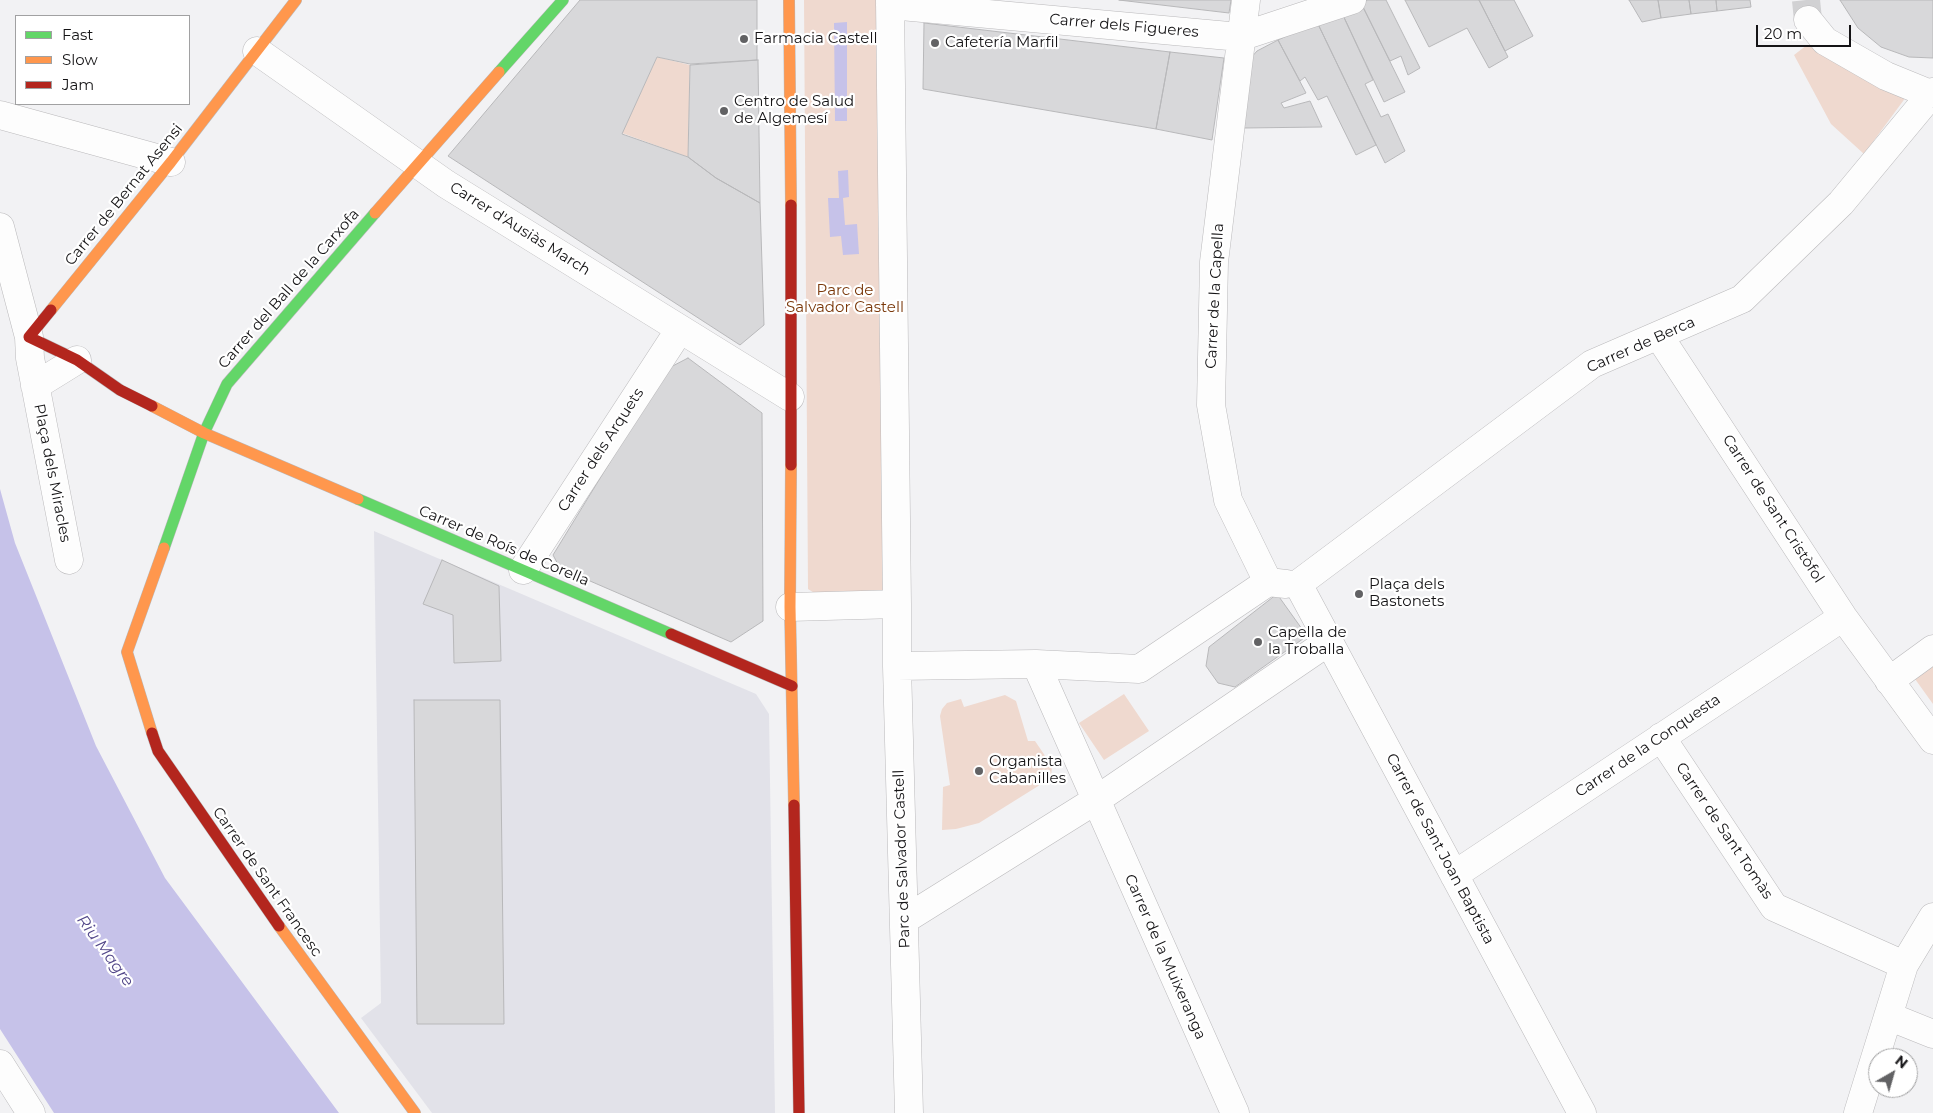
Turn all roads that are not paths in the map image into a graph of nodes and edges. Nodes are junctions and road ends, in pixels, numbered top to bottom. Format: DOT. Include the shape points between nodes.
graph roads {
  1 [pos="296,0"];
  2 [pos="563,0"];
  3 [pos="789,0"];
  4 [pos="1246,0"];
  5 [pos="1352,0"];
  6 [pos="890,2"];
  7 [pos="1808,20"];
  8 [pos="1240,37"];
  9 [pos="257,51"];
  10 [pos="1931,93"];
  11 [pos="0,115"];
  12 [pos="172,162"];
  13 [pos="417,164"];
  14 [pos="0,227"];
  15 [pos="680,329"];
  16 [pos="1659,336"];
  17 [pos="29,337"];
  18 [pos="77,360"];
  19 [pos="35,386"];
  20 [pos="790,397"];
  21 [pos="204,434"];
  22 [pos="69,560"];
  23 [pos="523,570"];
  24 [pos="1268,582"];
  25 [pos="1298,584"];
  26 [pos="897,604"];
  27 [pos="790,607"];
  28 [pos="1843,617"];
  29 [pos="1328,642"];
  30 [pos="1933,649"];
  31 [pos="127,652"];
  32 [pos="1036,664"];
  33 [pos="897,666"];
  34 [pos="1889,681"];
  35 [pos="792,686"];
  36 [pos="1661,737"];
  37 [pos="1933,740"];
  38 [pos="1096,800"];
  39 [pos="1454,875"];
  40 [pos="1933,917"];
  41 [pos="904,920"];
  42 [pos="1904,965"];
  43 [pos="1888,1016"];
  44 [pos="1933,1034"];
  45 [pos="0,1064"];
  46 [pos="31,1113"];
  47 [pos="415,1113"];
  48 [pos="798,1113"];
  49 [pos="910,1113"];
  50 [pos="1235,1113"];
  51 [pos="1582,1113"];
  52 [pos="1858,1113"];
  1 -- 9 [label="street, Carrer de Bernat Asensi"];
  2 -- 13 [label="street, Carrer del Ball de la Carxofa"];
  3 -- 20 [label="street"];
  4 -- 8 [label="street, Carrer de la Capella"];
  5 -- 8 [label="street, Carrer dels Figueres"];
  6 -- 8 [label="street, Carrer dels Figueres"];
  6 -- 26 [label="street, Parc de Salvador Castell"];
  7 -- 10 [label="street" via="1825,41 1886,76"];
  8 -- 24 [label="street, Carrer de la Capella" via="1214,262 1211,405 1228,500"];
  9 -- 12 [label="street, Carrer de Bernat Asensi"];
  9 -- 13 [label="street, Carrer d'Ausiàs March"];
  10 -- 16 [label="street, Carrer de Berca" via="1841,203 1742,299"];
  11 -- 12 [label="street"];
  12 -- 17 [label="street, Carrer de Bernat Asensi"];
  13 -- 15 [label="street, Carrer d'Ausiàs March"];
  13 -- 21 [label="street, Carrer del Ball de la Carxofa" via="227,384"];
  14 -- 17 [label="street, Plaça dels Miracles"];
  15 -- 20 [label="street, Carrer d'Ausiàs March"];
  15 -- 23 [label="street, Carrer dels Arquets"];
  16 -- 25 [label="street, Carrer de Berca" via="1592,364"];
  16 -- 28 [label="street, Carrer de Sant Cristòfol"];
  17 -- 18 [label="street"];
  17 -- 19 [label="street, Plaça dels Miracles"];
  18 -- 19 [label="street, Plaça dels Miracles"];
  18 -- 21 [label="street" via="120,390"];
  19 -- 22 [label="street, Plaça dels Miracles"];
  20 -- 27 [label="street"];
  21 -- 23 [label="street, Carrer de Roís de Corella"];
  21 -- 31 [label="street, Carrer del Ball de la Carxofa"];
  23 -- 35 [label="street, Carrer de Roís de Corella"];
  24 -- 25 [label="street"];
  24 -- 32 [label="street" via="1139,669"];
  25 -- 29 [label="street, Carrer de Sant Joan Baptista"];
  26 -- 27 [label="street"];
  26 -- 33 [label="street, Parc de Salvador Castell"];
  27 -- 35 [label="street"];
  28 -- 34 [label="street, Carrer de Sant Cristòfol"];
  28 -- 36 [label="street, Carrer de la Conquesta"];
  29 -- 38 [label="street"];
  29 -- 39 [label="street, Carrer de Sant Joan Baptista"];
  30 -- 34 [label="street"];
  31 -- 47 [label="street, Carrer de Sant Francesc" via="158,752 245,879"];
  32 -- 33 [label="street"];
  32 -- 38 [label="street, Carrer de la Muixeranga"];
  33 -- 41 [label="street, Parc de Salvador Castell"];
  34 -- 37 [label="street, Carrer de Sant Cristòfol"];
  35 -- 48 [label="street"];
  36 -- 39 [label="street, Carrer de la Conquesta"];
  36 -- 42 [label="street, Carrer de Sant Tomàs" via="1774,906"];
  38 -- 41 [label="street"];
  38 -- 50 [label="street, Carrer de la Muixeranga"];
  39 -- 51 [label="street, Carrer de Sant Joan Baptista"];
  40 -- 42 [label="street"];
  41 -- 49 [label="street, Parc de Salvador Castell"];
  42 -- 43 [label="street"];
  43 -- 44 [label="street"];
  43 -- 52 [label="street"];
  45 -- 46 [label="street"];
}
